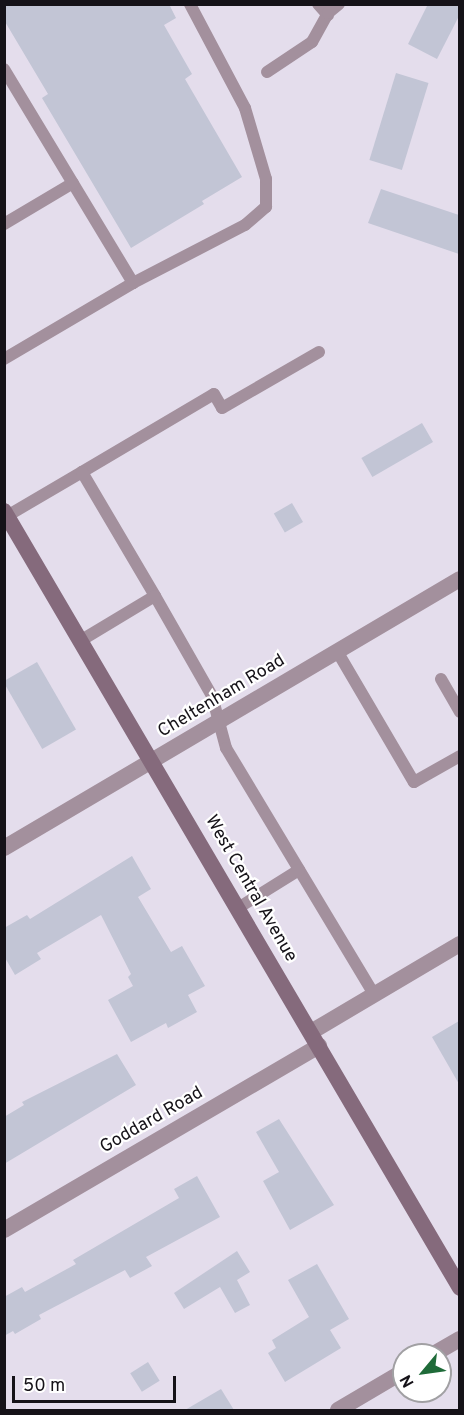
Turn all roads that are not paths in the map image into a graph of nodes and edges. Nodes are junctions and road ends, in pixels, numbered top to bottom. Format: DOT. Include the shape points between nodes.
graph roads {
  1 [pos="189,4"];
  2 [pos="318,4"];
  3 [pos="339,4"];
  4 [pos="328,15"];
  5 [pos="267,72"];
  6 [pos="6,73"];
  7 [pos="73,183"];
  8 [pos="4,224"];
  9 [pos="133,284"];
  10 [pos="319,352"];
  11 [pos="4,359"];
  12 [pos="82,472"];
  13 [pos="6,513"];
  14 [pos="459,579"];
  15 [pos="155,596"];
  16 [pos="80,641"];
  17 [pos="337,651"];
  18 [pos="441,679"];
  19 [pos="459,712"];
  20 [pos="218,722"];
  21 [pos="459,756"];
  22 [pos="154,761"];
  23 [pos="4,848"];
  24 [pos="299,870"];
  25 [pos="238,908"];
  26 [pos="459,944"];
  27 [pos="374,994"];
  28 [pos="315,1039"];
  29 [pos="4,1230"];
  30 [pos="459,1288"];
  31 [pos="392,1378"];
  32 [pos="338,1410"];
  1 -- 9 [label="lane" via="245,108 266,179 266,207 245,225"];
  2 -- 4 [label="lane"];
  3 -- 4 [label="lane"];
  4 -- 5 [label="lane" via="312,42"];
  6 -- 7 [label="lane"];
  7 -- 8 [label="lane"];
  7 -- 9 [label="lane"];
  9 -- 11 [label="lane"];
  10 -- 12 [label="lane" via="222,408 214,394"];
  12 -- 13 [label="lane"];
  12 -- 15 [label="lane"];
  13 -- 16 [label="main road, West Central Avenue"];
  14 -- 17 [label="street, Cheltenham Road"];
  15 -- 16 [label="lane"];
  15 -- 20 [label="lane" via="212,696"];
  16 -- 22 [label="main road, West Central Avenue"];
  17 -- 20 [label="street, Cheltenham Road"];
  17 -- 21 [label="lane" via="414,782"];
  18 -- 19 [label="lane"];
  20 -- 22 [label="street, Cheltenham Road"];
  20 -- 24 [label="lane" via="226,748"];
  22 -- 23 [label="street, Cheltenham Road"];
  22 -- 25 [label="main road, West Central Avenue"];
  24 -- 25 [label="lane"];
  24 -- 27 [label="lane"];
  25 -- 28 [label="main road, West Central Avenue"];
  26 -- 27 [label="street, Goddard Road"];
  27 -- 28 [label="street, Goddard Road"];
  28 -- 29 [label="street, Goddard Road"];
  28 -- 30 [label="main road, West Central Avenue"];
  31 -- 32 [label="street"];
}
